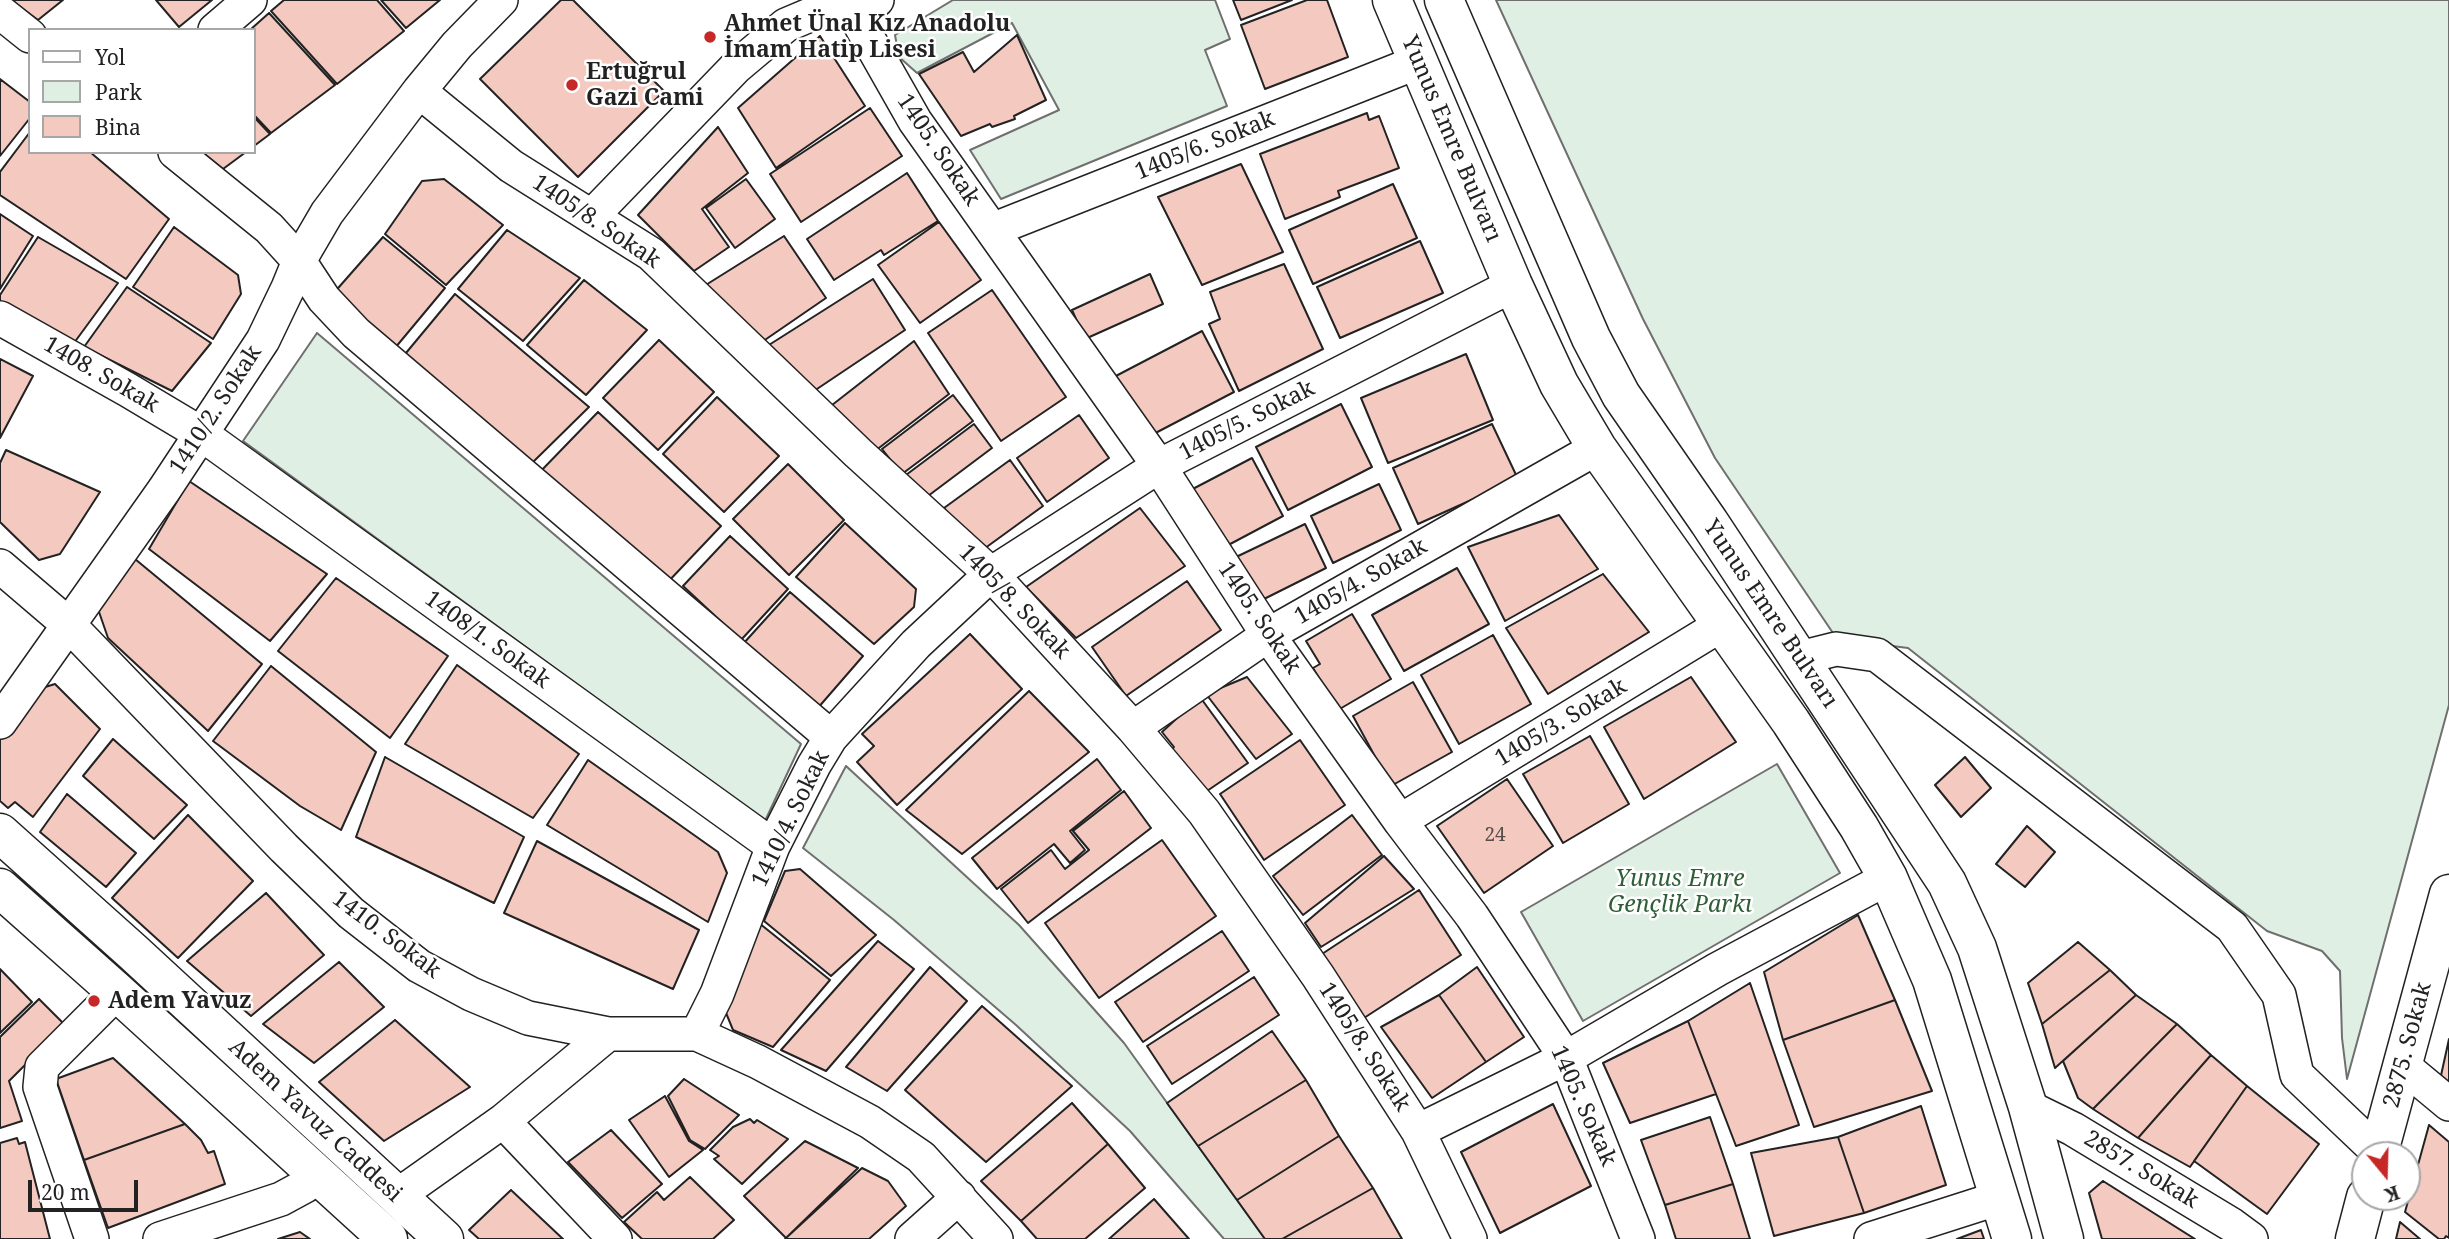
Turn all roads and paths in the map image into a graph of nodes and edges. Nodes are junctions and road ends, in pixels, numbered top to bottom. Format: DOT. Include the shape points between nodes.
graph roads {
  1 [pos="250,0"];
  2 [pos="501,0"];
  3 [pos="1392,0"];
  4 [pos="1444,0"];
  5 [pos="864,5"];
  6 [pos="0,12"];
  7 [pos="217,28"];
  8 [pos="28,34"];
  9 [pos="1418,62"];
  10 [pos="419,91"];
  11 [pos="177,154"];
  12 [pos="592,216"];
  13 [pos="992,230"];
  14 [pos="299,261"];
  15 [pos="1513,285"];
  16 [pos="0,318"];
  17 [pos="200,433"];
  18 [pos="1597,448"];
  19 [pos="1158,466"];
  20 [pos="0,566"];
  21 [pos="991,574"];
  22 [pos="69,625"];
  23 [pos="1721,625"];
  24 [pos="1268,635"];
  25 [pos="1800,658"];
  26 [pos="0,722"];
  27 [pos="1133,728"];
  28 [pos="831,737"];
  29 [pos="1400,821"];
  30 [pos="0,833"];
  31 [pos="773,846"];
  32 [pos="1888,878"];
  33 [pos="0,888"];
  34 [pos="2449,894"];
  35 [pos="117,992"];
  36 [pos="608,1034"];
  37 [pos="696,1034"];
  38 [pos="1566,1058"];
  39 [pos="2402,1065"];
  40 [pos="2449,1104"];
  41 [pos="2028,1107"];
  42 [pos="503,1121"];
  43 [pos="1418,1131"];
  44 [pos="2365,1141"];
  45 [pos="2382,1141"];
  46 [pos="318,1174"];
  47 [pos="397,1196"];
  48 [pos="959,1197"];
  49 [pos="1999,1198"];
  50 [pos="2362,1211"];
  51 [pos="92,1239"];
  52 [pos="160,1239"];
  53 [pos="388,1239"];
  54 [pos="444,1239"];
  55 [pos="615,1239"];
  56 [pos="912,1239"];
  57 [pos="996,1239"];
  58 [pos="1470,1239"];
  59 [pos="1638,1239"];
  60 [pos="1871,1239"];
  61 [pos="2012,1239"];
  62 [pos="2064,1239"];
  63 [pos="2251,1239"];
  64 [pos="2355,1239"];
  1 -- 7 [label="street"];
  2 -- 10 [label="street, 1410/2. Sokak"];
  3 -- 9 [label="main road, Yunus Emre Bulvarı"];
  4 -- 25 [label="main road, Yunus Emre Bulvarı" via="1586,326 1621,395"];
  5 -- 12 [label="street" via="812,14 786,25 736,67"];
  5 -- 13 [label="street, 1405. Sokak" via="915,121"];
  6 -- 8 [label="street"];
  9 -- 13 [label="street, 1405/6. Sokak"];
  9 -- 15 [label="main road, Yunus Emre Bulvarı"];
  10 -- 12 [label="street, 1405/8. Sokak" via="511,166"];
  10 -- 14 [label="street, 1410/2. Sokak" via="327,213"];
  11 -- 14 [label="street" via="269,228"];
  12 -- 21 [label="street, 1405/8. Sokak" via="651,254"];
  13 -- 19 [label="street, 1405. Sokak"];
  14 -- 17 [label="street, 1410/2. Sokak" via="263,340"];
  14 -- 28 [label="street" via="324,299 356,333"];
  15 -- 18 [label="main road, Yunus Emre Bulvarı" via="1559,384"];
  15 -- 19 [label="street, 1405/5. Sokak"];
  16 -- 17 [label="street, 1408. Sokak"];
  17 -- 22 [label="street, 1410/2. Sokak"];
  17 -- 31 [label="street, 1408/1. Sokak"];
  18 -- 23 [label="main road, Yunus Emre Bulvarı"];
  18 -- 24 [label="street, 1405/4. Sokak"];
  19 -- 21 [label="street, 1405/5. Sokak"];
  19 -- 24 [label="street, 1405. Sokak"];
  20 -- 22 [label="street, 1410. Sokak"];
  21 -- 27 [label="street, 1405/8. Sokak"];
  21 -- 28 [label="street, 1410/4. Sokak" via="916,644"];
  22 -- 26 [label="street, 1410/2. Sokak"];
  22 -- 36 [label="street, 1410. Sokak" via="322,886 419,966 528,1018"];
  23 -- 29 [label="street, 1405/3. Sokak"];
  23 -- 32 [label="main road, Yunus Emre Bulvarı" via="1820,766"];
  24 -- 27 [label="street, 1405/4. Sokak"];
  24 -- 29 [label="street, 1405. Sokak"];
  25 -- 41 [label="main road, Yunus Emre Bulvarı" via="1947,883 1977,948"];
  25 -- 44 [label="street" via="1836,649 1877,655 2232,927 2278,995 2297,1075"];
  27 -- 43 [label="street, 1405/8. Sokak" via="1204,812"];
  28 -- 31 [label="street, 1410/4. Sokak"];
  29 -- 38 [label="street, 1405. Sokak" via="1472,916"];
  30 -- 47 [label="main road, Adem Yavuz Caddesi"];
  31 -- 37 [label="street, 1410/4. Sokak" via="717,994"];
  32 -- 38 [label="street" via="1718,969"];
  32 -- 49 [label="main road, Yunus Emre Bulvarı" via="1933,980"];
  33 -- 35 [label="main road, Adem Yavuz Caddesi"];
  34 -- 39 [label="main road, 2875. Sokak"];
  35 -- 46 [label="main road, Adem Yavuz Caddesi"];
  35 -- 51 [label="street" via="42,1067 40,1087"];
  36 -- 37 [label="street, 1410. Sokak"];
  36 -- 42 [label="street"];
  37 -- 48 [label="street, 1410. Sokak" via="870,1122 922,1157"];
  38 -- 43 [label="street"];
  38 -- 59 [label="street, 1405. Sokak"];
  39 -- 40 [label="street"];
  39 -- 45 [label="main road, 2875. Sokak"];
  41 -- 62 [label="main road, Yunus Emre Bulvarı"];
  41 -- 63 [label="street, 2857. Sokak" via="2073,1129"];
  42 -- 47 [label="street"];
  42 -- 55 [label="street"];
  43 -- 58 [label="street, 1405/8. Sokak"];
  46 -- 52 [label="street" via="282,1199"];
  46 -- 53 [label="main road, Adem Yavuz Caddesi"];
  47 -- 54 [label="main road, Adem Yavuz Caddesi"];
  48 -- 56 [label="street"];
  48 -- 57 [label="street, 1410. Sokak"];
  49 -- 60 [label="street"];
  49 -- 61 [label="main road, Yunus Emre Bulvarı"];
  50 -- 64 [label="main road"];
}
